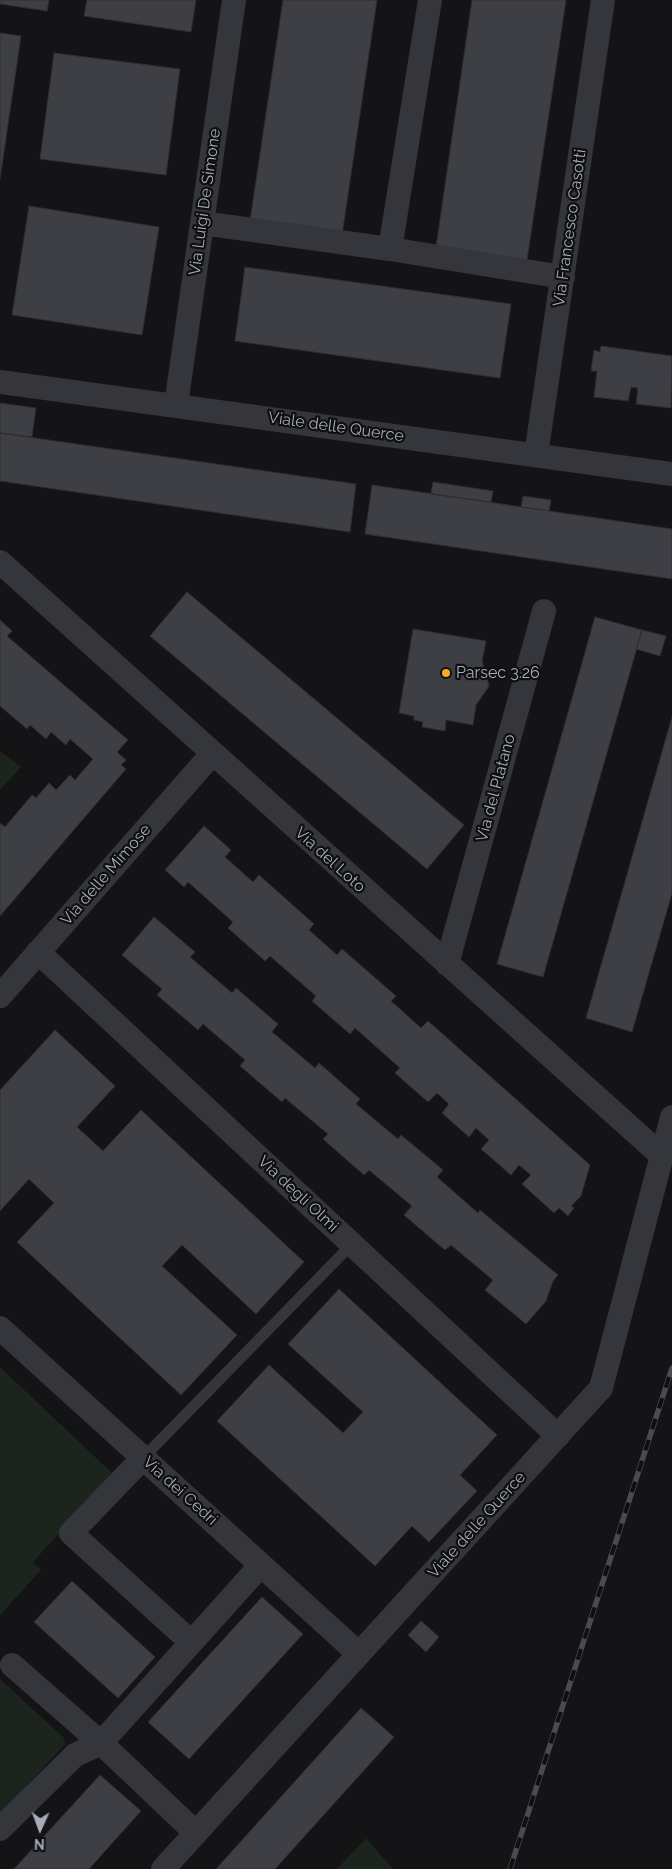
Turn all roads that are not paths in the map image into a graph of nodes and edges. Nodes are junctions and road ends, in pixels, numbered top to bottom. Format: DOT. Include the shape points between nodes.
graph roads {
  1 [pos="234,0"];
  2 [pos="430,0"];
  3 [pos="602,0"];
  4 [pos="202,224"];
  5 [pos="390,250"];
  6 [pos="563,277"];
  7 [pos="0,382"];
  8 [pos="176,405"];
  9 [pos="536,455"];
  10 [pos="672,474"];
  11 [pos="0,562"];
  12 [pos="544,611"];
  13 [pos="212,754"];
  14 [pos="38,952"];
  15 [pos="448,964"];
  16 [pos="0,996"];
  17 [pos="672,1117"];
  18 [pos="662,1156"];
  19 [pos="352,1244"];
  20 [pos="0,1328"];
  21 [pos="558,1436"];
  22 [pos="143,1458"];
  23 [pos="261,1565"];
  24 [pos="192,1642"];
  25 [pos="359,1654"];
  26 [pos="12,1665"];
  27 [pos="101,1743"];
  28 [pos="0,1829"];
  29 [pos="196,1833"];
  30 [pos="163,1869"];
  1 -- 4 [label="street, Via Luigi De Simone"];
  2 -- 5 [label="street"];
  3 -- 6 [label="street, Via Francesco Casotti"];
  4 -- 5 [label="street"];
  4 -- 8 [label="street, Via Luigi De Simone"];
  5 -- 6 [label="street"];
  6 -- 9 [label="street, Via Francesco Casotti"];
  7 -- 8 [label="street, Viale delle Querce"];
  8 -- 9 [label="street, Viale delle Querce"];
  9 -- 10 [label="street, Viale delle Querce"];
  11 -- 13 [label="street, Via del Loto"];
  12 -- 15 [label="street, Via del Platano"];
  13 -- 14 [label="street, Via delle Mimose"];
  13 -- 15 [label="street, Via del Loto"];
  14 -- 16 [label="street, Via delle Mimose"];
  14 -- 19 [label="street, Via degli Olmi"];
  15 -- 18 [label="street, Via del Loto"];
  17 -- 18 [label="street, Viale delle Querce"];
  18 -- 21 [label="street, Viale delle Querce" via="601,1388"];
  19 -- 21 [label="street, Via degli Olmi"];
  19 -- 22 [label="lane"];
  20 -- 22 [label="street, Via dei Cedri"];
  21 -- 25 [label="street, Viale delle Querce"];
  22 -- 23 [label="street, Via dei Cedri"];
  22 -- 24 [label="street" via="71,1533"];
  23 -- 24 [label="street"];
  23 -- 25 [label="street, Via dei Cedri"];
  24 -- 27 [label="street"];
  25 -- 29 [label="street, Viale delle Querce"];
  26 -- 27 [label="street"];
  27 -- 28 [label="street" via="75,1755"];
  27 -- 29 [label="street"];
  29 -- 30 [label="street, Viale delle Querce"];
}
